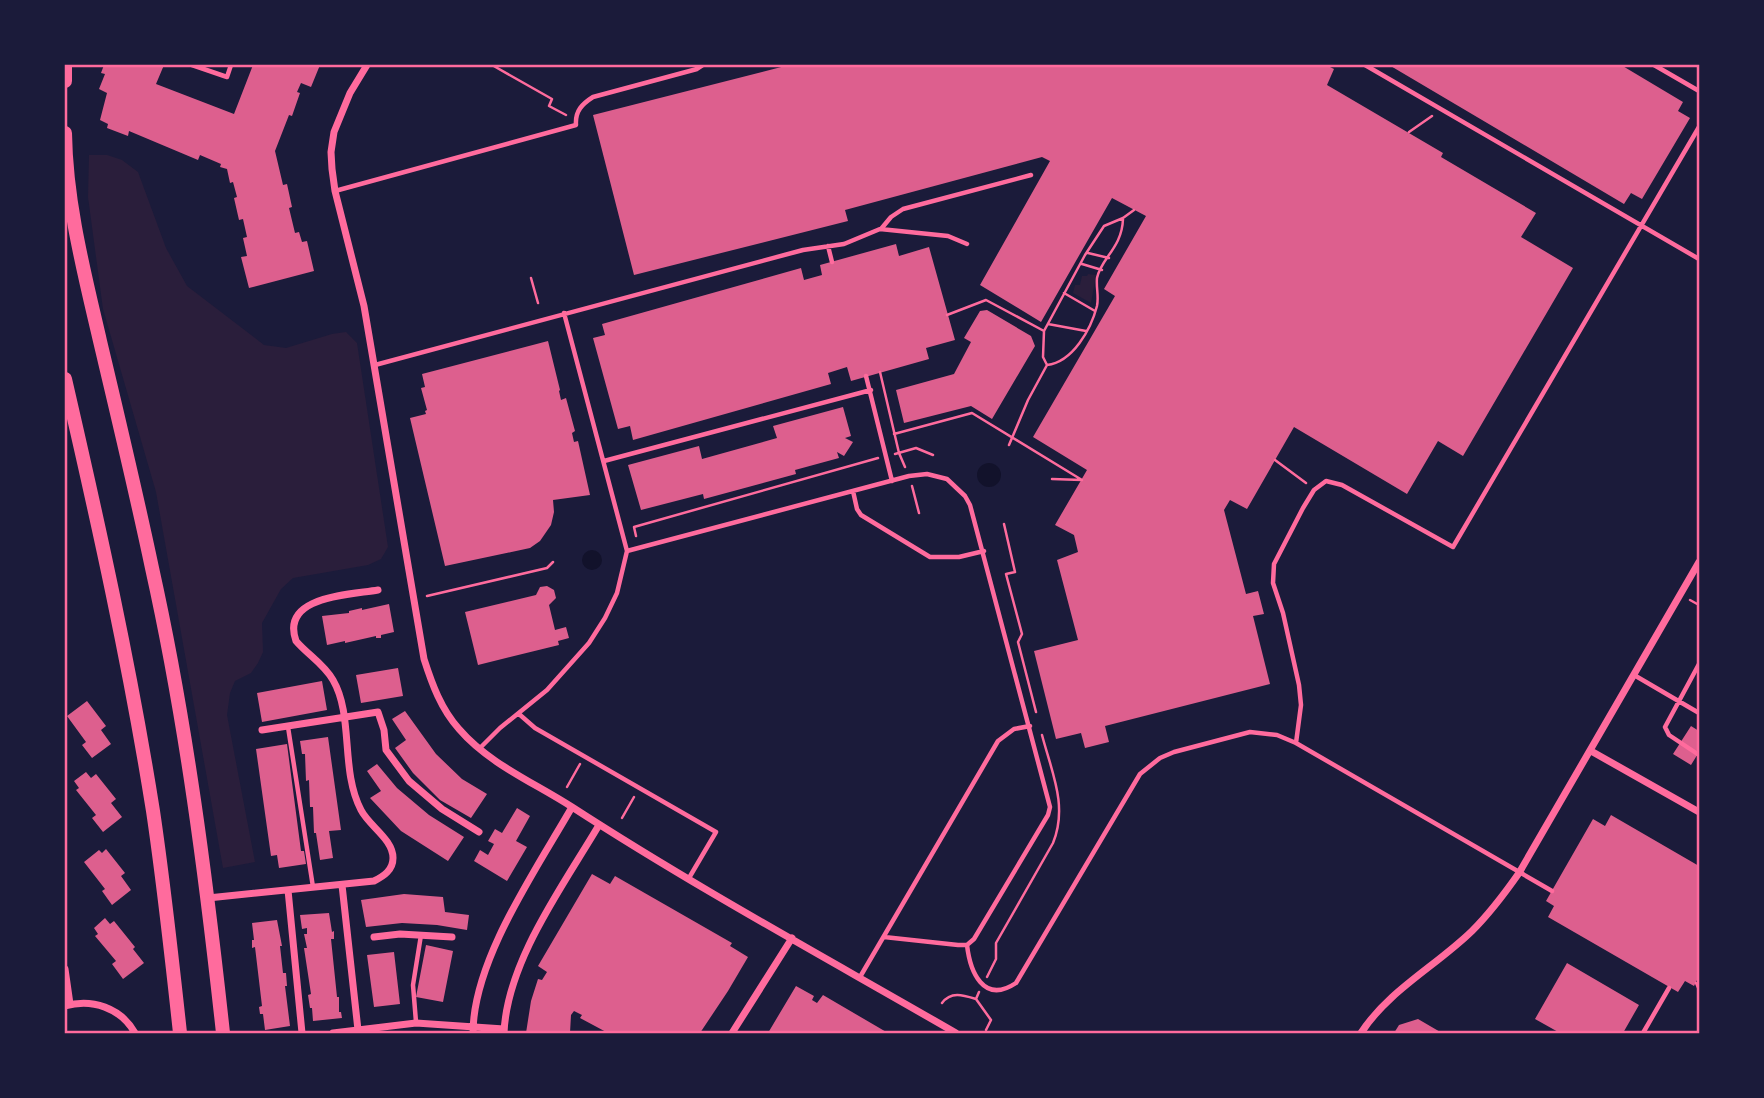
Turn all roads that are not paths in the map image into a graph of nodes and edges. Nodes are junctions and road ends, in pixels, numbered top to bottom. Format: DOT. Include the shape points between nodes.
graph roads {
  1 [pos="65,65"];
  2 [pos="192,65"];
  3 [pos="231,65"];
  4 [pos="367,65"];
  5 [pos="703,65"];
  6 [pos="1365,65"];
  7 [pos="1654,65"];
  8 [pos="65,80"];
  9 [pos="1699,91"];
  10 [pos="1699,127"];
  11 [pos="65,133"];
  12 [pos="1031,176"];
  13 [pos="335,191"];
  14 [pos="1641,226"];
  15 [pos="880,229"];
  16 [pos="967,244"];
  17 [pos="828,246"];
  18 [pos="1699,259"];
  19 [pos="832,262"];
  20 [pos="564,313"];
  21 [pos="375,365"];
  22 [pos="866,376"];
  23 [pos="65,379"];
  24 [pos="871,390"];
  25 [pos="604,461"];
  26 [pos="892,481"];
  27 [pos="853,491"];
  28 [pos="627,551"];
  29 [pos="984,551"];
  30 [pos="1699,562"];
  31 [pos="377,590"];
  32 [pos="1699,664"];
  33 [pos="1634,675"];
  34 [pos="1678,700"];
  35 [pos="1699,712"];
  36 [pos="519,714"];
  37 [pos="344,718"];
  38 [pos="1030,726"];
  39 [pos="288,727"];
  40 [pos="262,730"];
  41 [pos="1296,743"];
  42 [pos="480,748"];
  43 [pos="1591,751"];
  44 [pos="1699,755"];
  45 [pos="572,807"];
  46 [pos="1699,813"];
  47 [pos="599,825"];
  48 [pos="479,832"];
  49 [pos="1519,873"];
  50 [pos="689,878"];
  51 [pos="342,884"];
  52 [pos="313,887"];
  53 [pos="288,890"];
  54 [pos="1552,891"];
  55 [pos="208,898"];
  56 [pos="421,935"];
  57 [pos="374,937"];
  58 [pos="452,937"];
  59 [pos="884,937"];
  60 [pos="792,938"];
  61 [pos="967,944"];
  62 [pos="65,969"];
  63 [pos="860,977"];
  64 [pos="1670,988"];
  65 [pos="67,1005"];
  66 [pos="416,1023"];
  67 [pos="403,1029"];
  68 [pos="358,1030"];
  69 [pos="473,1030"];
  70 [pos="504,1031"];
  71 [pos="135,1033"];
  72 [pos="180,1033"];
  73 [pos="223,1033"];
  74 [pos="302,1033"];
  75 [pos="333,1033"];
  76 [pos="732,1033"];
  77 [pos="955,1033"];
  78 [pos="1362,1033"];
  79 [pos="1643,1033"];
  1 -- 8 [label="main road"];
  2 -- 3 [label="lane" via="227,77"];
  4 -- 13 [label="street" via="334,132"];
  5 -- 13 [label="lane" via="593,97 579,108 576,125"];
  6 -- 14 [label="lane"];
  7 -- 9 [label="lane"];
  10 -- 14 [label="lane"];
  11 -- 55 [label="main road" via="80,255 173,669"];
  12 -- 15 [label="lane" via="903,209"];
  13 -- 21 [label="street"];
  14 -- 18 [label="lane"];
  14 -- 41 [label="lane" via="1453,547 1342,485 1326,481 1314,489 1273,564 1273,583 1300,687"];
  15 -- 16 [label="lane" via="948,236"];
  15 -- 17 [label="lane"];
  17 -- 19 [label="lane"];
  17 -- 20 [label="lane"];
  20 -- 21 [label="lane"];
  20 -- 25 [label="lane"];
  21 -- 42 [label="street" via="424,659 443,706"];
  22 -- 24 [label="lane"];
  23 -- 72 [label="main road" via="133,697 165,900"];
  24 -- 25 [label="lane"];
  24 -- 26 [label="lane"];
  25 -- 28 [label="lane"];
  26 -- 27 [label="lane"];
  26 -- 29 [label="lane" via="927,474 947,479 970,505"];
  27 -- 28 [label="lane"];
  27 -- 29 [label="lane" via="857,509 866,520 930,556 959,557"];
  28 -- 36 [label="lane" via="617,593 589,643"];
  29 -- 38 [label="lane"];
  30 -- 33 [label="street"];
  31 -- 37 [label="street" via="312,603 294,623 296,641 335,682"];
  32 -- 34 [label="lane"];
  33 -- 34 [label="lane"];
  33 -- 43 [label="street"];
  34 -- 35 [label="lane"];
  34 -- 44 [label="lane" via="1665,727"];
  36 -- 42 [label="lane"];
  36 -- 50 [label="lane" via="535,728 716,832"];
  37 -- 39 [label="street"];
  37 -- 48 [label="street" via="378,712 386,750 409,780 442,809"];
  37 -- 51 [label="street" via="354,794 393,857 384,877"];
  38 -- 59 [label="lane" via="1014,729 998,741"];
  38 -- 61 [label="lane" via="1049,800 1048,815 979,933"];
  39 -- 40 [label="street"];
  39 -- 52 [label="lane"];
  41 -- 49 [label="lane"];
  41 -- 61 [label="lane" via="1250,732 1174,752 1152,763 1132,786 1021,976 1009,988 991,989 975,977"];
  42 -- 45 [label="street"];
  43 -- 46 [label="street"];
  43 -- 49 [label="street"];
  45 -- 47 [label="street"];
  45 -- 69 [label="street" via="496,941 477,999"];
  47 -- 50 [label="street"];
  47 -- 70 [label="street" via="525,953 514,980"];
  49 -- 54 [label="lane"];
  49 -- 78 [label="street" via="1471,932 1384,1005"];
  50 -- 60 [label="street"];
  51 -- 52 [label="street"];
  51 -- 68 [label="street"];
  52 -- 53 [label="street"];
  53 -- 55 [label="street"];
  53 -- 74 [label="street"];
  55 -- 73 [label="main road"];
  56 -- 57 [label="street"];
  56 -- 58 [label="street"];
  56 -- 66 [label="lane" via="414,985"];
  59 -- 61 [label="lane"];
  59 -- 63 [label="lane"];
  60 -- 63 [label="street"];
  60 -- 76 [label="street"];
  62 -- 65 [label="street"];
  63 -- 77 [label="street"];
  64 -- 79 [label="lane"];
  65 -- 71 [label="street" via="92,1004 114,1010"];
  66 -- 67 [label="street"];
  66 -- 69 [label="street"];
  67 -- 68 [label="street"];
  68 -- 75 [label="street"];
  69 -- 70 [label="street"];
}
